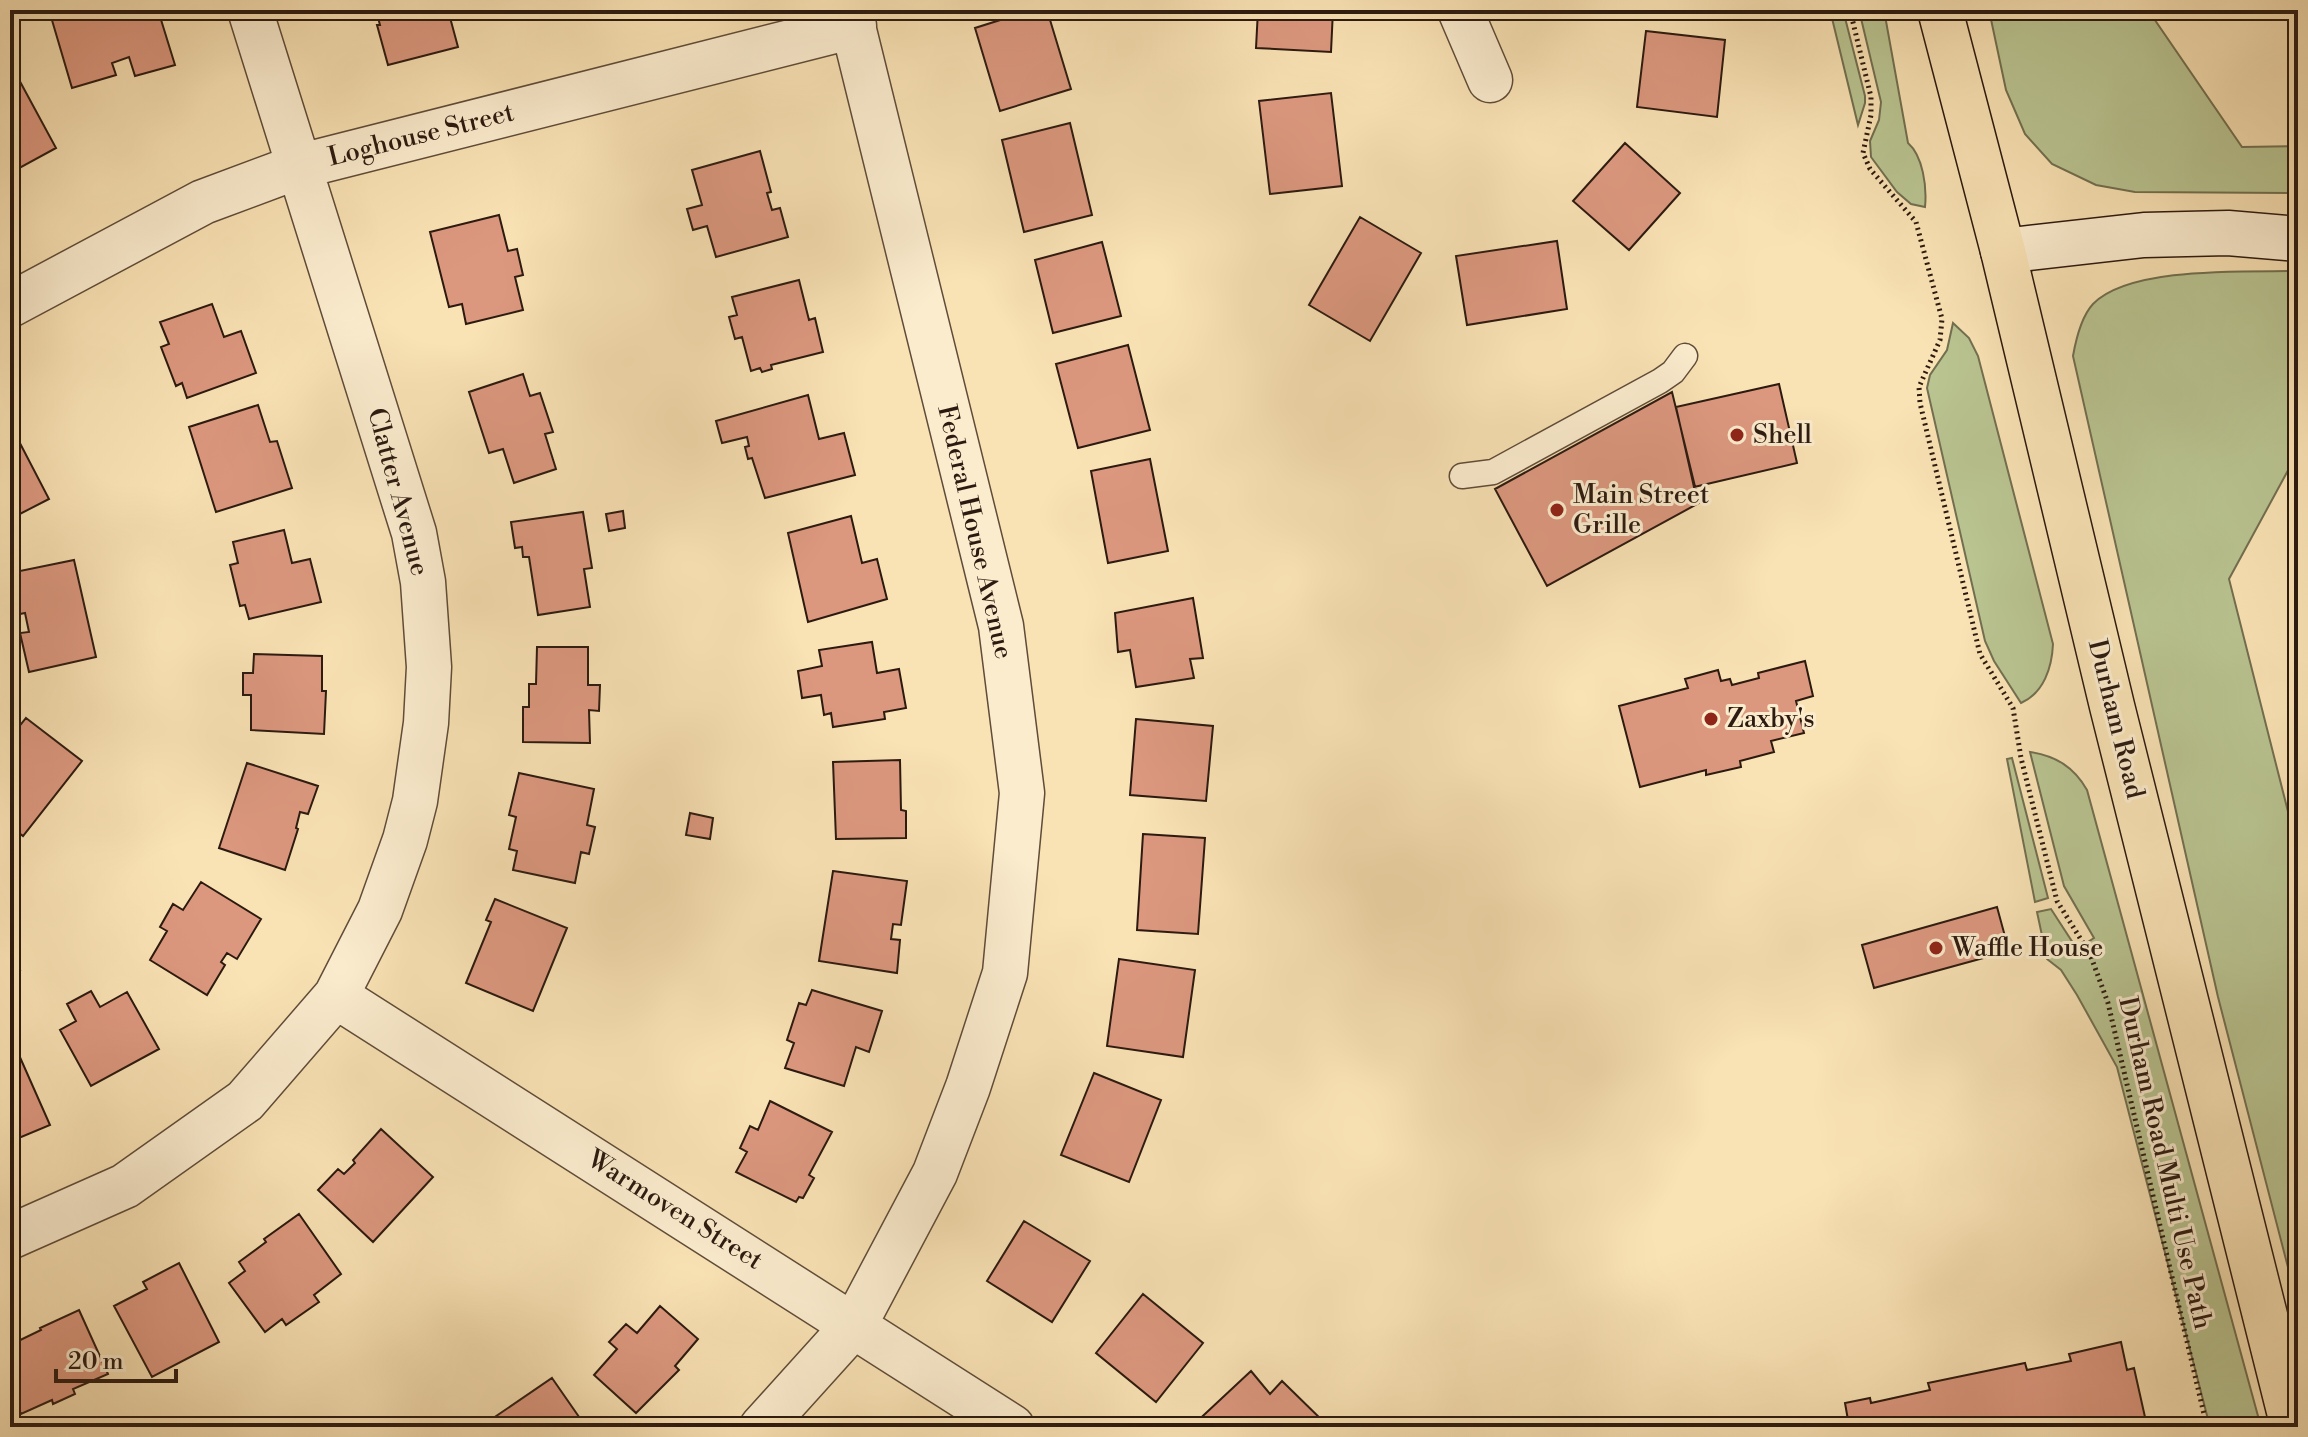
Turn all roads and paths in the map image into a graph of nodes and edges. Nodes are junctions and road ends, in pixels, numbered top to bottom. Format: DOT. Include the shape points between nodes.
graph roads {
  1 [pos="250,10"];
  2 [pos="1460,10"];
  3 [pos="1850,10"];
  4 [pos="1940,10"];
  5 [pos="852,18"];
  6 [pos="1490,80"];
  7 [pos="297,167"];
  8 [pos="2298,239"];
  9 [pos="2003,251"];
  10 [pos="10,305"];
  11 [pos="1685,356"];
  12 [pos="1462,476"];
  13 [pos="336,996"];
  14 [pos="10,1237"];
  15 [pos="855,1324"];
  16 [pos="762,1427"];
  17 [pos="1012,1427"];
  18 [pos="2207,1427"];
  19 [pos="2293,1427"];
  1 -- 7 [label="street, Clatter Avenue"];
  2 -- 6 [label="street"];
  3 -- 18 [label="path, Durham Road Multi Use Path" via="1871,97 1863,153 1870,169 1916,222 1942,319 1940,340 1919,387 1920,403 1980,654 2013,708 2057,901 2090,954 2108,1003"];
  4 -- 9 [label="main road, Durham Road"];
  5 -- 7 [label="street, Loghouse Street"];
  5 -- 15 [label="street, Federal House Avenue" via="1001,626 1022,793 1005,973 935,1173"];
  7 -- 10 [label="street, Loghouse Street" via="203,202"];
  7 -- 13 [label="street, Clatter Avenue" via="414,533 429,667 425,734 405,840 380,910"];
  8 -- 9 [label="street" via="2228,233 2144,235"];
  9 -- 19 [label="main road, Durham Road"];
  11 -- 12 [label="lane" via="1660,381 1493,472"];
  13 -- 14 [label="street, Clatter Avenue" via="245,1101 125,1186"];
  13 -- 15 [label="street, Warmoven Street"];
  15 -- 16 [label="street, Federal House Avenue"];
  15 -- 17 [label="street, Warmoven Street"];
}
